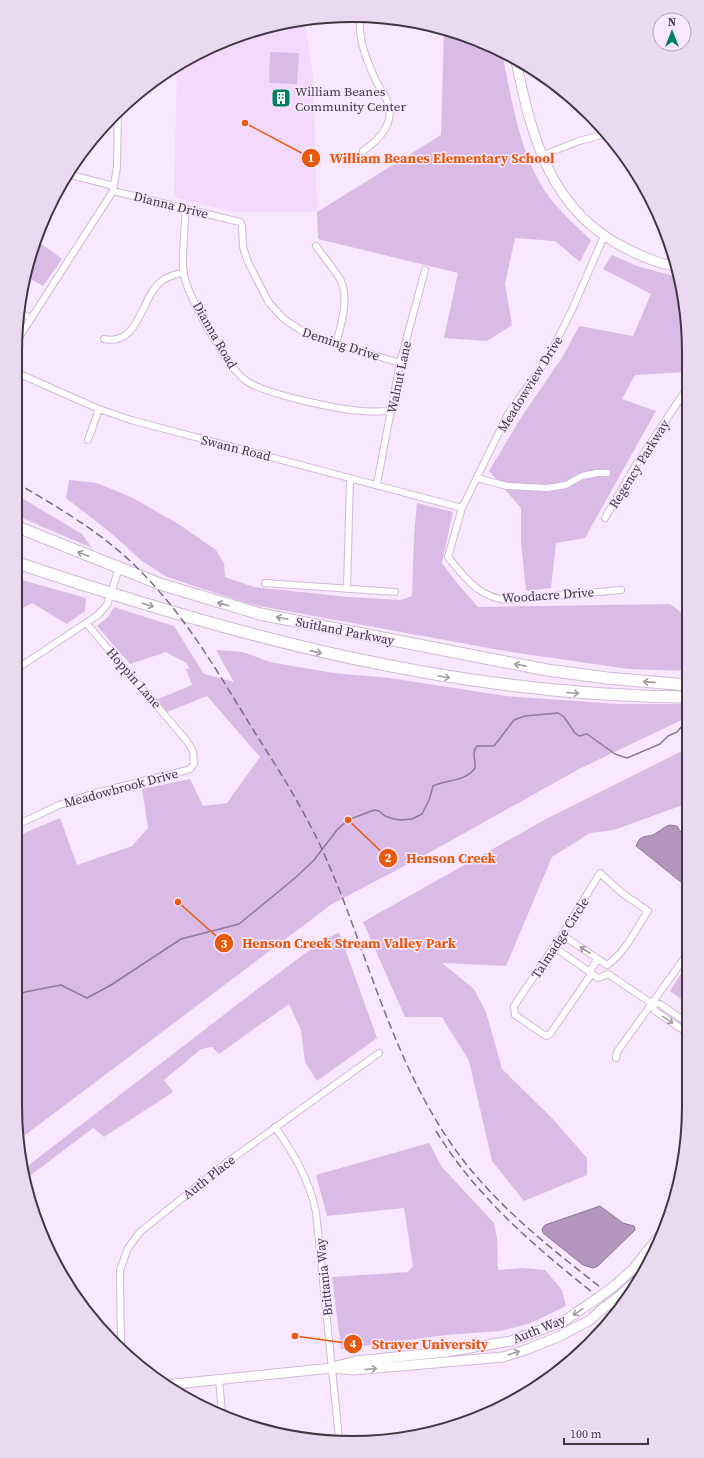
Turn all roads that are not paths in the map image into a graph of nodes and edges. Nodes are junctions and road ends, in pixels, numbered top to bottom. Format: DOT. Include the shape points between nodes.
graph roads {
  1 [pos="360,22"];
  2 [pos="517,66"];
  3 [pos="118,120"];
  4 [pos="601,135"];
  5 [pos="363,151"];
  6 [pos="541,156"];
  7 [pos="73,176"];
  8 [pos="113,188"];
  9 [pos="186,209"];
  10 [pos="230,219"];
  11 [pos="604,236"];
  12 [pos="316,246"];
  13 [pos="670,265"];
  14 [pos="425,270"];
  15 [pos="184,272"];
  16 [pos="24,315"];
  17 [pos="31,318"];
  18 [pos="23,331"];
  19 [pos="104,339"];
  20 [pos="336,344"];
  21 [pos="400,363"];
  22 [pos="22,375"];
  23 [pos="682,396"];
  24 [pos="100,409"];
  25 [pos="392,411"];
  26 [pos="88,440"];
  27 [pos="607,473"];
  28 [pos="350,478"];
  29 [pos="477,478"];
  30 [pos="377,484"];
  31 [pos="462,508"];
  32 [pos="605,518"];
  33 [pos="22,529"];
  34 [pos="22,564"];
  35 [pos="119,568"];
  36 [pos="265,583"];
  37 [pos="347,589"];
  38 [pos="621,590"];
  39 [pos="395,592"];
  40 [pos="110,593"];
  41 [pos="86,623"];
  42 [pos="22,665"];
  43 [pos="682,685"];
  44 [pos="682,697"];
  45 [pos="181,734"];
  46 [pos="22,823"];
  47 [pos="562,935"];
  48 [pos="554,947"];
  49 [pos="598,959"];
  50 [pos="682,961"];
  51 [pos="607,965"];
  52 [pos="590,972"];
  53 [pos="608,974"];
  54 [pos="651,1004"];
  55 [pos="682,1019"];
  56 [pos="682,1029"];
  57 [pos="379,1052"];
  58 [pos="616,1058"];
  59 [pos="275,1127"];
  60 [pos="650,1248"];
  61 [pos="624,1292"];
  62 [pos="121,1341"];
  63 [pos="332,1368"];
  64 [pos="219,1380"];
  65 [pos="175,1384"];
  66 [pos="222,1409"];
  67 [pos="339,1435"];
  1 -- 5 [label="street" via="359,32 365,56 389,109 385,131"];
  2 -- 6 [label="street" via="526,111"];
  3 -- 8 [label="street" via="117,167"];
  4 -- 6 [label="street"];
  6 -- 11 [label="street" via="561,193 580,215"];
  7 -- 8 [label="street, Dianna Drive"];
  8 -- 9 [label="street, Dianna Drive"];
  8 -- 17 [label="street"];
  9 -- 10 [label="street, Dianna Drive"];
  9 -- 15 [label="street, Dianna Road"];
  10 -- 20 [label="street, Deming Drive" via="241,224 245,255 262,290 276,311 296,329"];
  11 -- 13 [label="street" via="641,256"];
  11 -- 29 [label="street, Meadowview Drive" via="548,358 508,414"];
  12 -- 20 [label="street" via="340,280 342,288 343,311"];
  14 -- 21 [label="street, Walnut Lane"];
  15 -- 19 [label="street" via="164,279 152,291 138,320 125,337 115,341"];
  15 -- 25 [label="street, Dianna Road" via="192,296 208,327 236,372 245,380 280,394 348,410"];
  16 -- 17 [label="street"];
  17 -- 18 [label="street"];
  20 -- 21 [label="street, Deming Drive"];
  21 -- 25 [label="street, Walnut Lane"];
  22 -- 24 [label="street, Swann Road"];
  23 -- 32 [label="street, Regency Parkway" via="636,464"];
  24 -- 26 [label="street"];
  24 -- 28 [label="street, Swann Road" via="173,432"];
  25 -- 30 [label="street, Walnut Lane"];
  27 -- 29 [label="street" via="582,476 566,485 547,488 507,486"];
  28 -- 30 [label="street, Swann Road"];
  28 -- 37 [label="street"];
  29 -- 31 [label="street, Meadowview Drive"];
  30 -- 31 [label="street, Swann Road"];
  31 -- 38 [label="street, Woodacre Drive" via="448,557 470,584 480,591 496,599 508,600"];
  35 -- 33 [label="highway, Suitland Parkway, one-way"];
  34 -- 40 [label="highway, Suitland Parkway"];
  35 -- 40 [label="street"];
  43 -- 35 [label="highway, Suitland Parkway, one-way" via="554,671 283,619 207,599"];
  36 -- 37 [label="street"];
  37 -- 39 [label="street"];
  40 -- 41 [label="street" via="104,608"];
  40 -- 44 [label="highway, Suitland Parkway, one-way" via="272,641 352,660 547,690 618,696"];
  41 -- 42 [label="street"];
  41 -- 45 [label="street, Hoppin Lane"];
  45 -- 46 [label="street, Meadowbrook Drive" via="193,751 194,764 190,769 95,793 59,805"];
  47 -- 48 [label="street, Talmadge Circle"];
  49 -- 47 [label="street, one-way"];
  47 -- 51 [label="street, Talmadge Circle" via="600,873 622,893 648,911 615,960"];
  48 -- 52 [label="street"];
  48 -- 52 [label="street, Talmadge Circle" via="514,1006 515,1015 546,1036 550,1034"];
  49 -- 51 [label="street"];
  49 -- 52 [label="street"];
  50 -- 54 [label="street"];
  51 -- 53 [label="street"];
  52 -- 53 [label="street" via="598,978"];
  53 -- 54 [label="street"];
  54 -- 55 [label="street" via="660,1004"];
  54 -- 56 [label="street, one-way" via="655,1011"];
  54 -- 58 [label="street" via="617,1052"];
  57 -- 59 [label="street, Auth Place"];
  59 -- 62 [label="street, Auth Place" via="150,1222 132,1240 120,1270"];
  59 -- 63 [label="street, Brittania Way" via="302,1170 313,1199"];
  60 -- 63 [label="street, Auth Way, one-way, bridge" via="633,1269 613,1287 564,1321 511,1341 437,1353 356,1360"];
  63 -- 61 [label="street, Auth Way, one-way, bridge" via="354,1370 503,1357 560,1336 590,1320"];
  63 -- 64 [label="street, Auth Way"];
  63 -- 67 [label="street, Brittania Way"];
  64 -- 65 [label="street, Auth Way"];
  64 -- 66 [label="street"];
}
